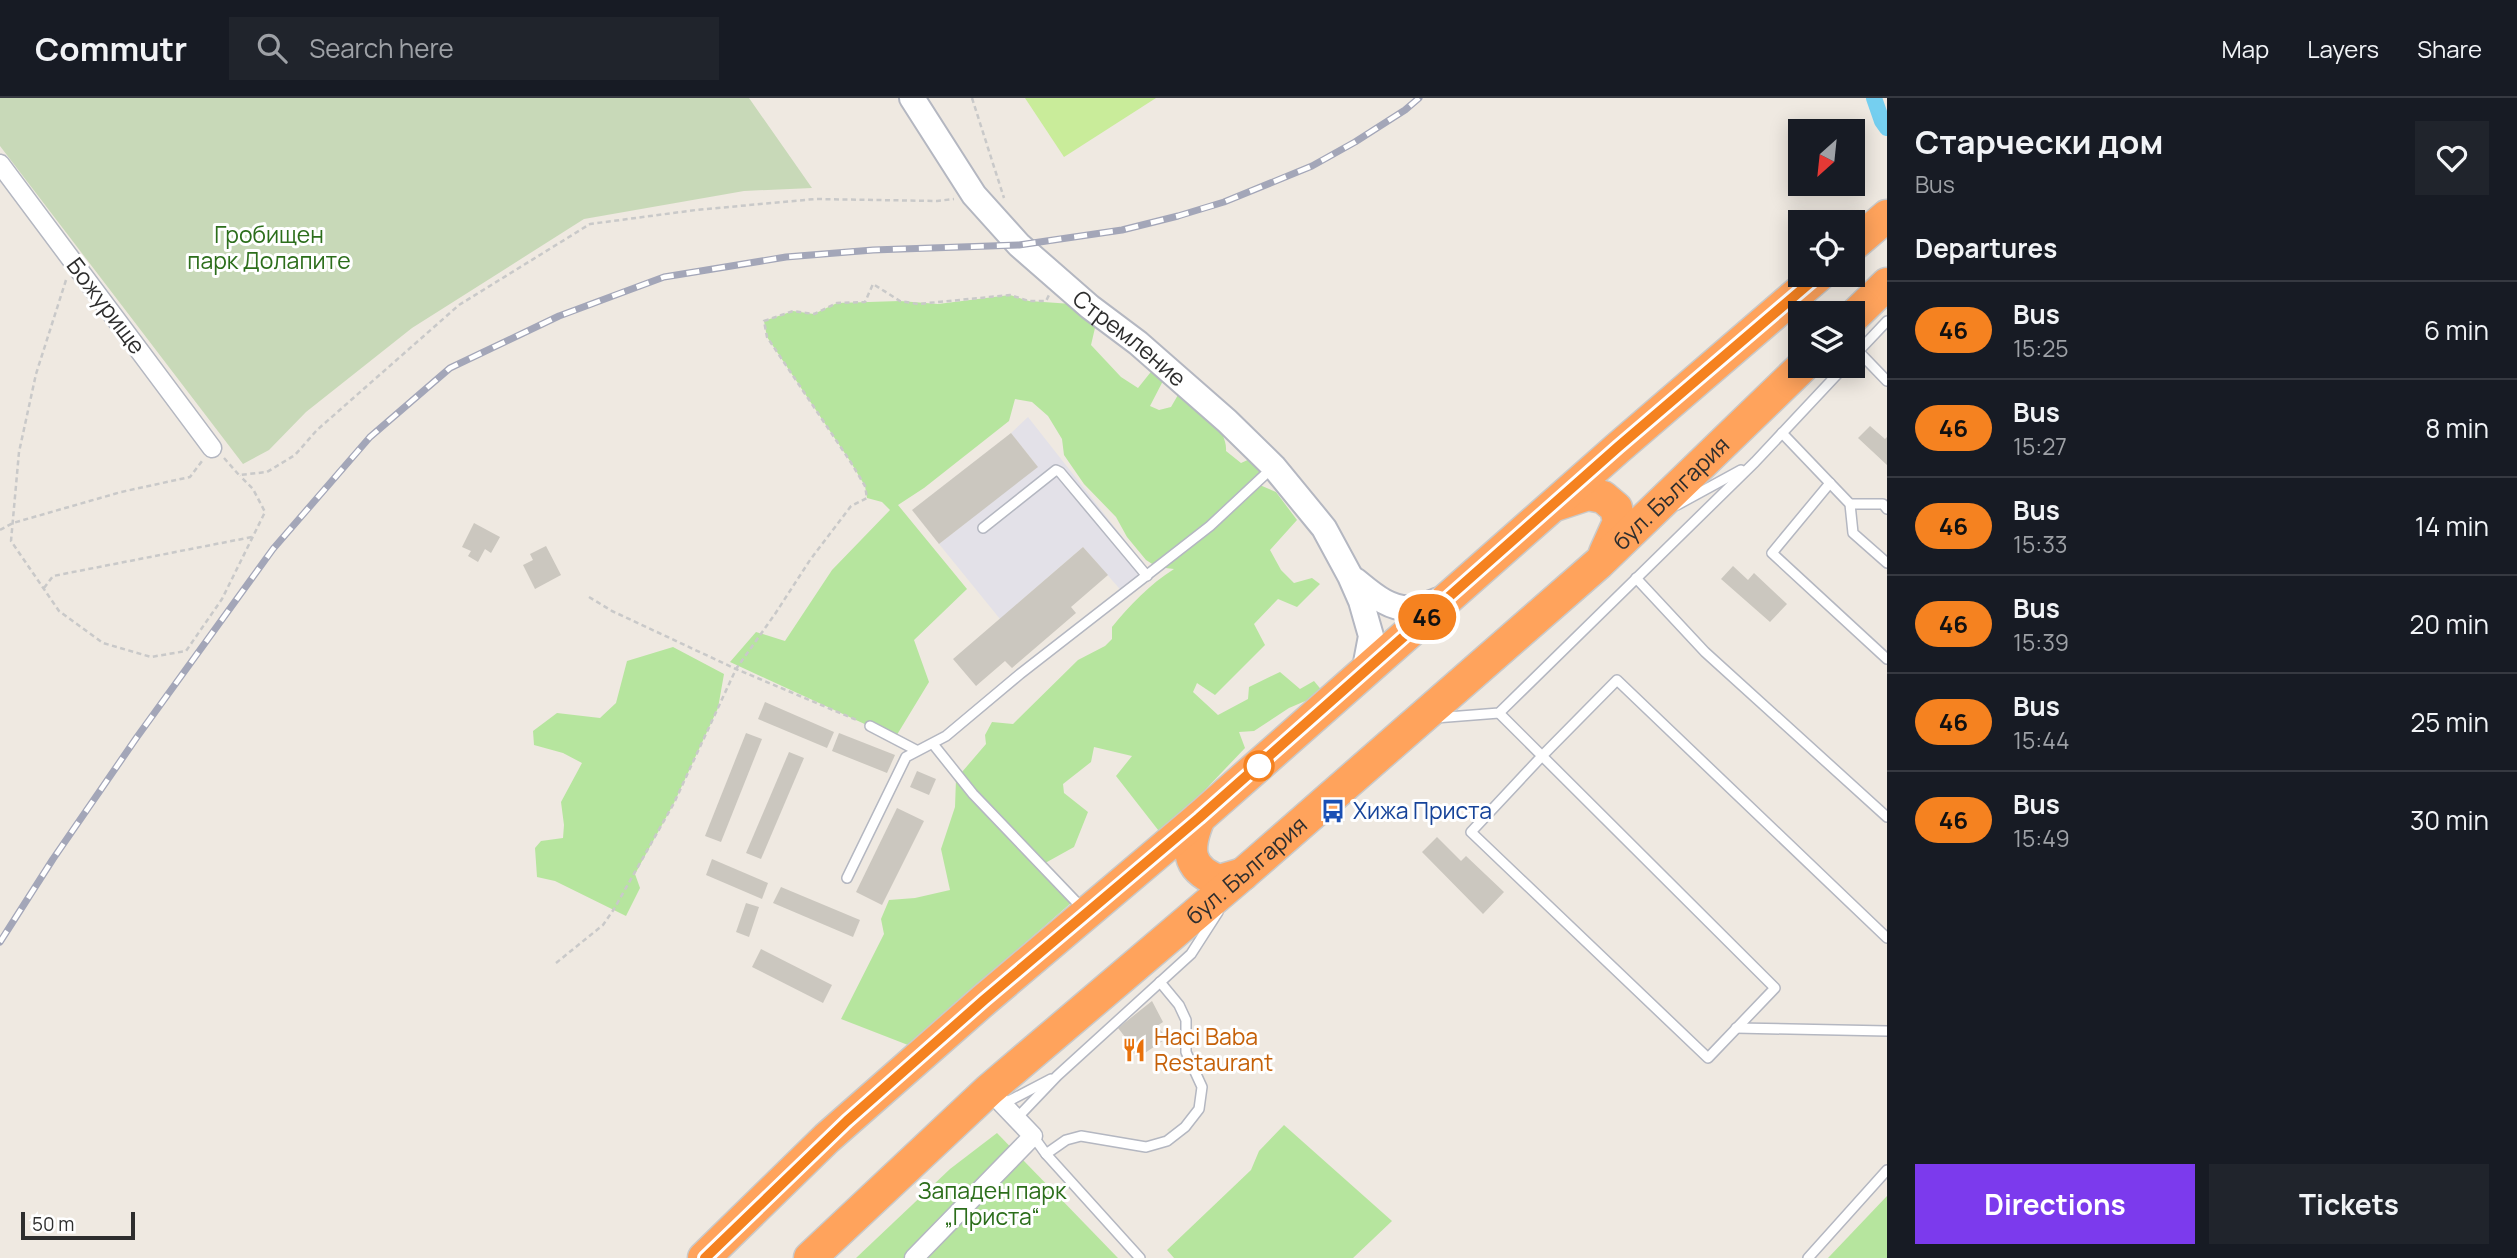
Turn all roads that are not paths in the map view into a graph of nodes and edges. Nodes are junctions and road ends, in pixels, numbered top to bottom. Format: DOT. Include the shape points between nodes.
graph roads {
  1 [pos="912,98"];
  2 [pos="0,164"];
  3 [pos="1887,216"];
  4 [pos="1865,235"];
  5 [pos="1887,284"];
  6 [pos="1805,287"];
  7 [pos="1865,305"];
  8 [pos="1887,321"];
  9 [pos="1865,344"];
  10 [pos="1865,362"];
  11 [pos="1791,378"];
  12 [pos="1834,378"];
  13 [pos="1887,381"];
  14 [pos="1782,433"];
  15 [pos="212,448"];
  16 [pos="1755,462"];
  17 [pos="1274,467"];
  18 [pos="1830,483"];
  19 [pos="1850,504"];
  20 [pos="1552,506"];
  21 [pos="1887,509"];
  22 [pos="1642,522"];
  23 [pos="983,528"];
  24 [pos="1599,563"];
  25 [pos="1887,563"];
  26 [pos="1147,576"];
  27 [pos="1350,576"];
  28 [pos="1636,578"];
  29 [pos="1452,595"];
  30 [pos="1887,659"];
  31 [pos="1364,673"];
  32 [pos="1499,713"];
  33 [pos="1420,719"];
  34 [pos="870,726"];
  35 [pos="933,744"];
  36 [pos="916,750"];
  37 [pos="1542,755"];
  38 [pos="1887,817"];
  39 [pos="1199,818"];
  40 [pos="1244,874"];
  41 [pos="847,877"];
  42 [pos="1087,913"];
  43 [pos="1887,938"];
  44 [pos="1160,982"];
  45 [pos="1737,1028"];
  46 [pos="1887,1031"];
  47 [pos="1057,1076"];
  48 [pos="996,1097"];
  49 [pos="1017,1118"];
  50 [pos="1033,1136"];
  51 [pos="1046,1154"];
  52 [pos="1887,1170"];
  53 [pos="705,1258"];
  54 [pos="810,1258"];
  55 [pos="914,1258"];
  56 [pos="1140,1258"];
  57 [pos="1808,1258"];
  1 -- 17 [label="street, Стремление" via="974,195 1019,245 1138,343"];
  2 -- 15 [label="street, Божурище"];
  3 -- 4 [label="highway"];
  5 -- 7 [label="highway"];
  6 -- 20 [label="highway"];
  8 -- 9 [label="lane"];
  10 -- 13 [label="lane"];
  11 -- 22 [label="highway, бул. България"];
  12 -- 14 [label="lane"];
  14 -- 16 [label="lane"];
  14 -- 18 [label="lane"];
  16 -- 22 [label="lane"];
  16 -- 28 [label="lane"];
  17 -- 26 [label="lane"];
  17 -- 27 [label="street, Стремление" via="1325,528"];
  18 -- 19 [label="lane"];
  18 -- 30 [label="lane" via="1772,553"];
  19 -- 21 [label="lane" via="1882,504"];
  19 -- 25 [label="lane" via="1853,533"];
  20 -- 24 [label="highway" via="1588,494 1603,497 1616,508 1619,522"];
  20 -- 29 [label="highway"];
  22 -- 24 [label="highway, бул. България"];
  23 -- 26 [label="lane" via="1056,470"];
  24 -- 33 [label="highway, бул. България"];
  26 -- 35 [label="lane"];
  27 -- 29 [label="street" via="1379,600 1396,606 1412,608"];
  27 -- 31 [label="street, Стремление" via="1371,636"];
  28 -- 32 [label="lane"];
  28 -- 38 [label="lane" via="1705,652"];
  29 -- 31 [label="highway"];
  31 -- 39 [label="highway"];
  32 -- 33 [label="lane"];
  32 -- 37 [label="lane"];
  33 -- 40 [label="highway, бул. България"];
  34 -- 36 [label="lane"];
  35 -- 36 [label="lane"];
  35 -- 42 [label="lane" via="973,794"];
  36 -- 41 [label="lane" via="906,757"];
  37 -- 43 [label="lane" via="1617,680"];
  37 -- 45 [label="lane" via="1775,988"];
  37 -- 45 [label="lane" via="1471,832 1708,1058"];
  39 -- 40 [label="highway" via="1190,852 1200,871 1219,881"];
  39 -- 42 [label="highway"];
  40 -- 44 [label="lane" via="1191,954"];
  40 -- 48 [label="highway, бул. България"];
  42 -- 53 [label="highway" via="827,1138"];
  44 -- 47 [label="lane"];
  44 -- 51 [label="lane" via="1186,1020 1186,1052 1202,1087 1199,1109 1167,1141 1146,1147 1081,1136"];
  45 -- 46 [label="lane"];
  47 -- 48 [label="lane"];
  47 -- 49 [label="lane"];
  48 -- 49 [label="street"];
  48 -- 54 [label="highway, бул. България"];
  49 -- 50 [label="street"];
  50 -- 51 [label="lane"];
  50 -- 55 [label="street"];
  51 -- 56 [label="lane"];
  52 -- 57 [label="lane"];
}
